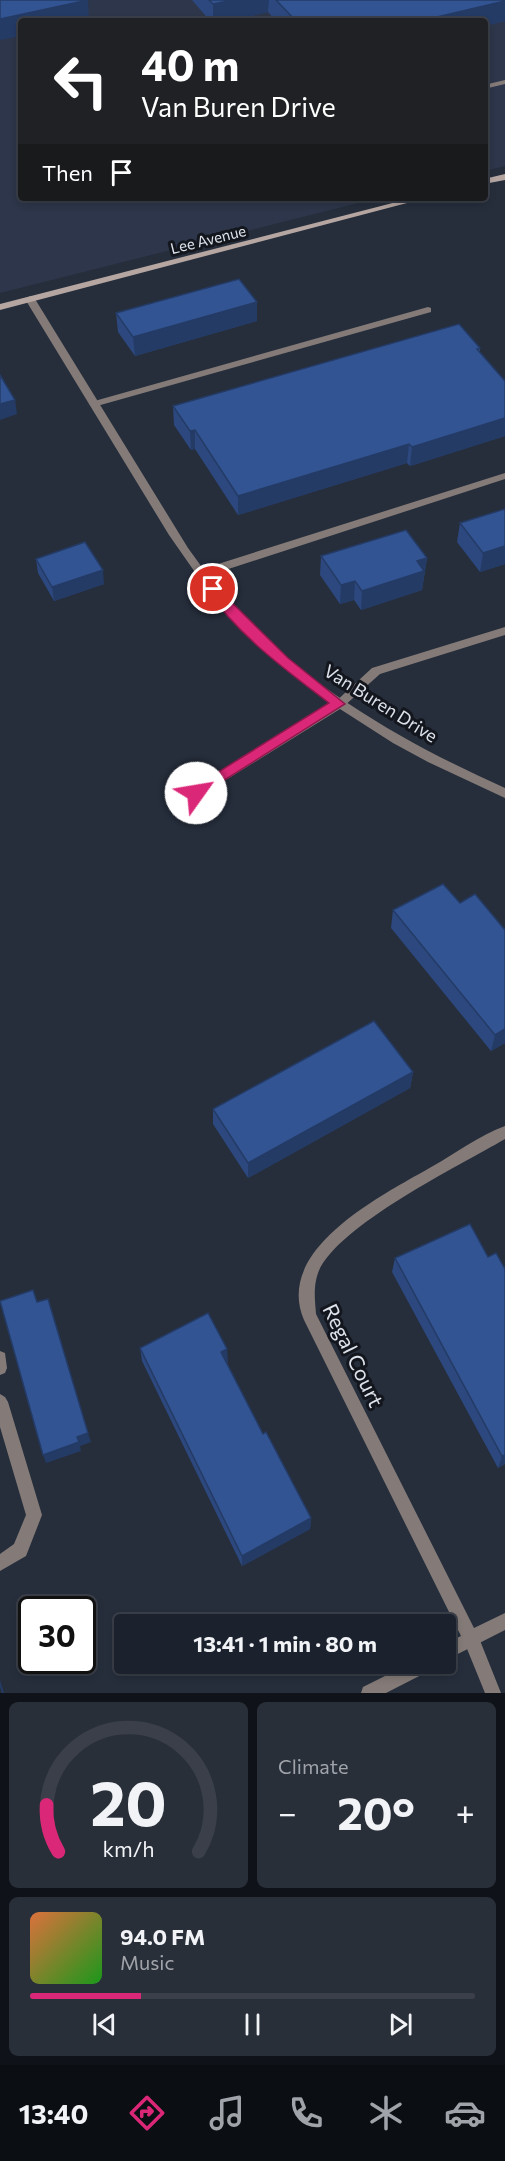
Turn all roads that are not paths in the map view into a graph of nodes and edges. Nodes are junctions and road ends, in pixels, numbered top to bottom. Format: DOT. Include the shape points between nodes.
graph roads {
  1 [pos="505,82"];
  2 [pos="488,86"];
  3 [pos="505,177"];
  4 [pos="488,181"];
  5 [pos="408,201"];
  6 [pos="30,299"];
  7 [pos="0,307"];
  8 [pos="428,310"];
  9 [pos="94,404"];
  10 [pos="505,476"];
  11 [pos="201,574"];
  12 [pos="505,632"];
  13 [pos="339,704"];
  14 [pos="196,793"];
  15 [pos="505,793"];
  16 [pos="505,1132"];
  17 [pos="0,1358"];
  18 [pos="0,1368"];
  19 [pos="0,1402"];
  20 [pos="0,1563"];
  21 [pos="505,1621"];
  22 [pos="471,1639"];
  23 [pos="456,1647"];
  24 [pos="405,1674"];
  25 [pos="369,1693"];
  26 [pos="493,1693"];
  1 -- 2 [label="street"];
  3 -- 4 [label="street"];
  5 -- 6 [label="street, Lee Avenue"];
  6 -- 7 [label="street, Lee Avenue"];
  6 -- 9 [label="street, Van Buren Drive"];
  8 -- 9 [label="street"];
  9 -- 11 [label="street, Van Buren Drive"];
  10 -- 11 [label="street"];
  11 -- 13 [label="street, Van Buren Drive" via="237,617"];
  12 -- 13 [label="street" via="376,671"];
  13 -- 14 [label="street"];
  13 -- 15 [label="street, Van Buren Drive" via="393,737"];
  16 -- 22 [label="street, Regal Court" via="352,1221 326,1247 307,1281 309,1315"];
  17 -- 18 [label="street"];
  19 -- 20 [label="street" via="34,1515 20,1550"];
  21 -- 22 [label="street"];
  22 -- 23 [label="street"];
  22 -- 26 [label="street, Regal Court"];
  24 -- 25 [label="street"];
}
